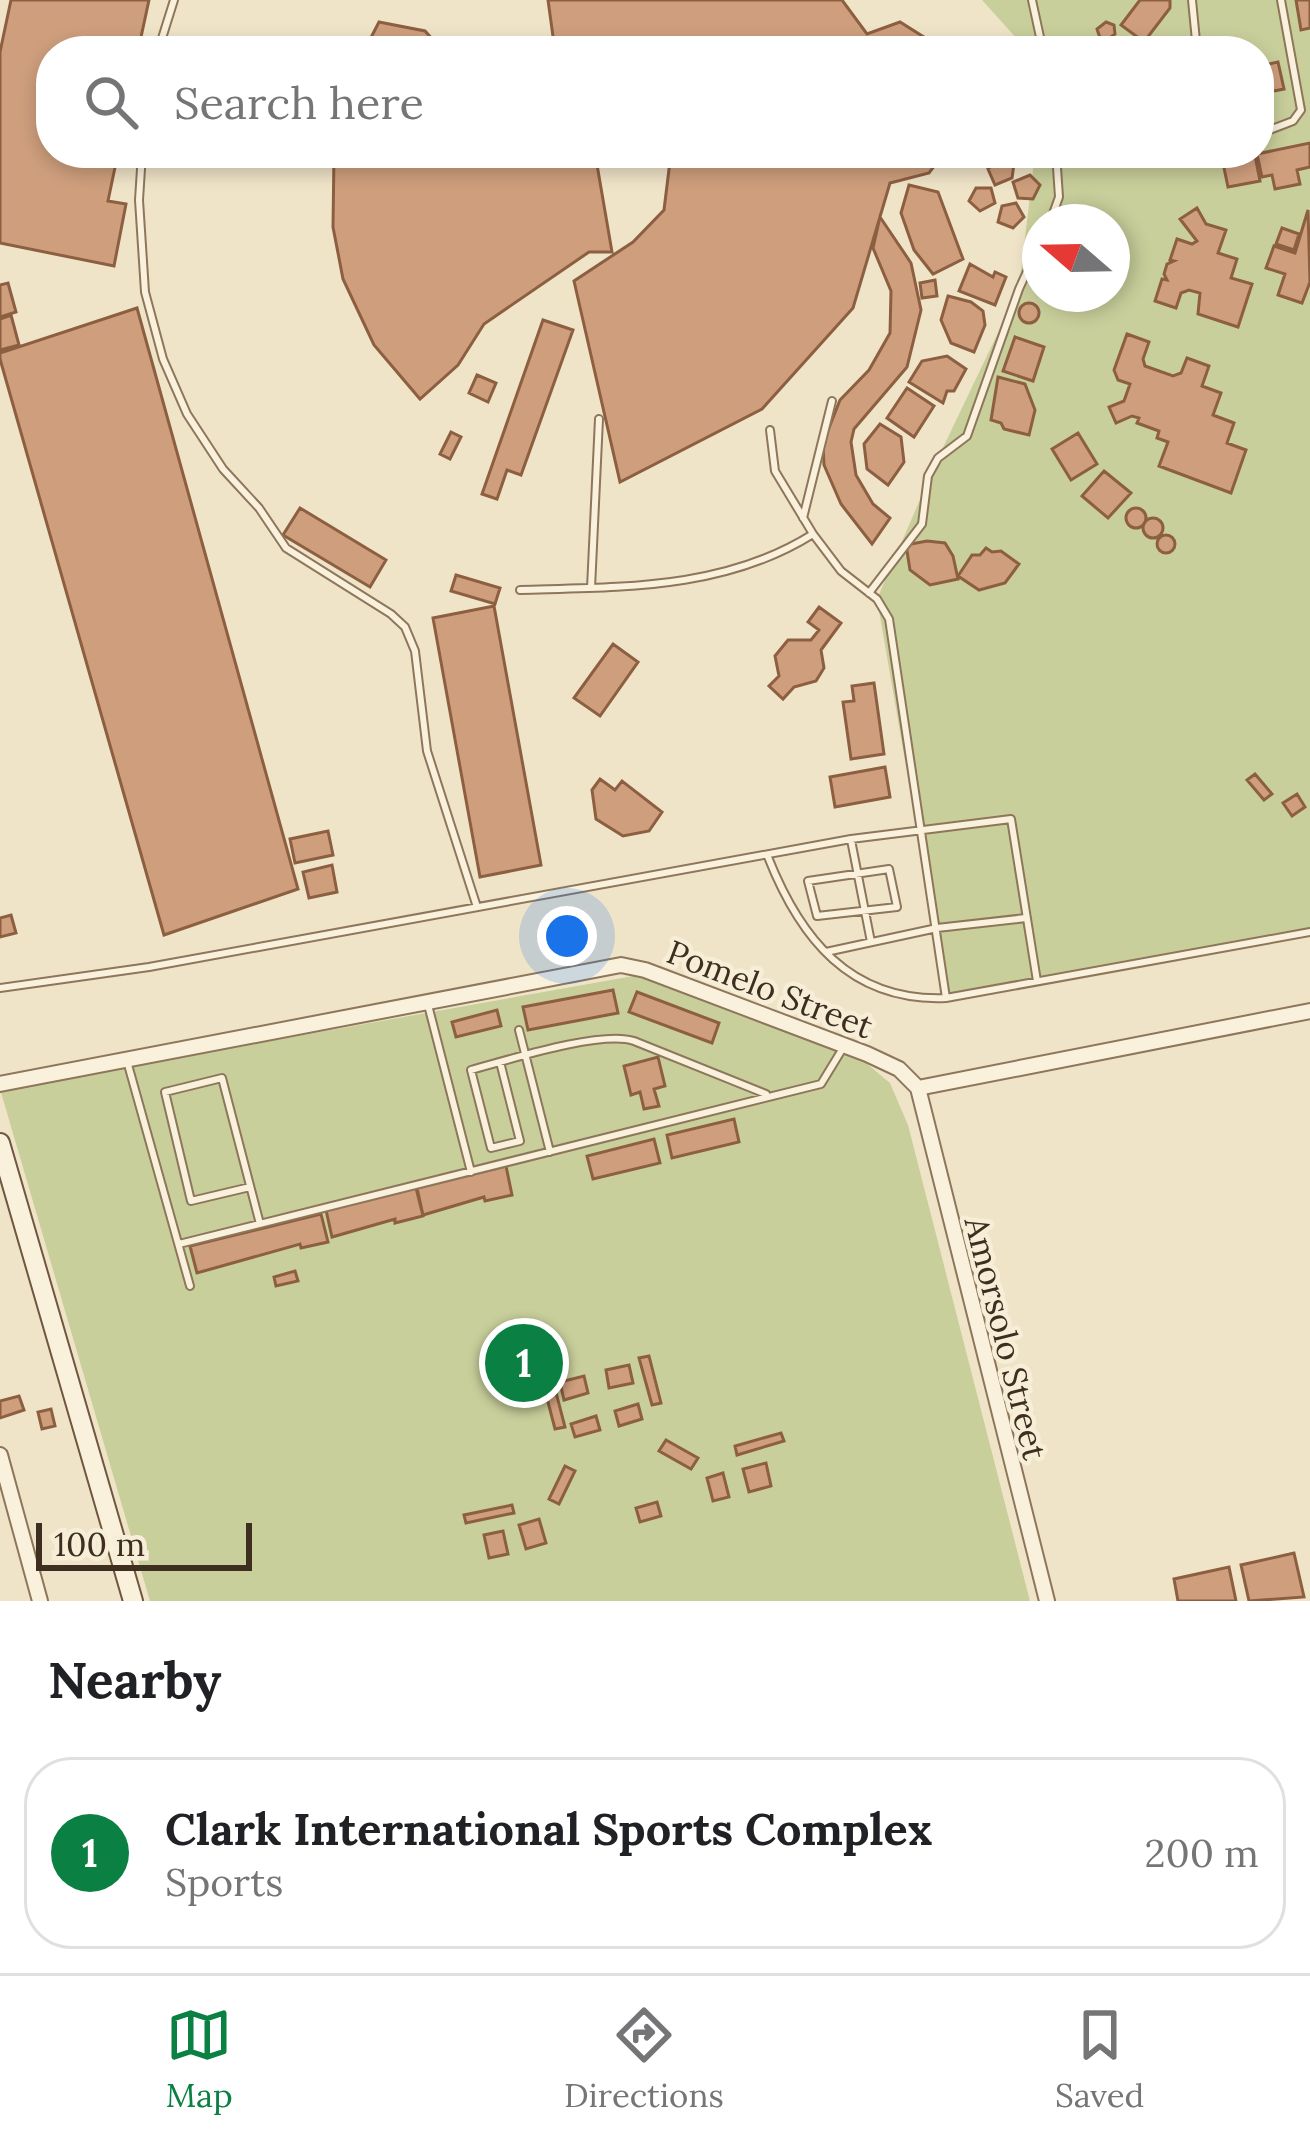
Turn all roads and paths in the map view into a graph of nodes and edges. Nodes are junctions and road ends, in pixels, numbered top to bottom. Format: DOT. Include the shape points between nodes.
graph roads {
  1 [pos="174,0"];
  2 [pos="1032,0"];
  3 [pos="1192,0"];
  4 [pos="1281,0"];
  5 [pos="163,36"];
  6 [pos="1039,36"];
  7 [pos="1196,36"];
  8 [pos="1274,128"];
  9 [pos="141,168"];
  10 [pos="1057,168"];
  11 [pos="1056,204"];
  12 [pos="1022,281"];
  13 [pos="832,401"];
  14 [pos="599,418"];
  15 [pos="770,430"];
  16 [pos="802,518"];
  17 [pos="813,534"];
  18 [pos="591,588"];
  19 [pos="520,590"];
  20 [pos="869,593"];
  21 [pos="923,828"];
  22 [pos="851,839"];
  23 [pos="768,856"];
  24 [pos="858,875"];
  25 [pos="477,907"];
  26 [pos="865,912"];
  27 [pos="1026,918"];
  28 [pos="937,928"];
  29 [pos="1310,932"];
  30 [pos="871,942"];
  31 [pos="826,952"];
  32 [pos="1037,981"];
  33 [pos="0,988"];
  34 [pos="946,998"];
  35 [pos="427,1001"];
  36 [pos="1310,1011"];
  37 [pos="519,1030"];
  38 [pos="844,1046"];
  39 [pos="527,1055"];
  40 [pos="128,1061"];
  41 [pos="500,1062"];
  42 [pos="0,1084"];
  43 [pos="918,1088"];
  44 [pos="769,1095"];
  45 [pos="0,1143"];
  46 [pos="550,1152"];
  47 [pos="470,1172"];
  48 [pos="250,1186"];
  49 [pos="260,1224"];
  50 [pos="179,1244"];
  51 [pos="190,1286"];
  52 [pos="0,1455"];
  53 [pos="40,1601"];
  54 [pos="133,1601"];
  55 [pos="1047,1601"];
  1 -- 5 [label="lane"];
  2 -- 6 [label="lane"];
  3 -- 7 [label="lane"];
  4 -- 8 [label="lane" via="1301,110"];
  9 -- 25 [label="lane" via="146,292 175,391 223,470 286,548 405,627 436,790"];
  10 -- 11 [label="lane"];
  12 -- 20 [label="lane" via="968,436 938,458 922,524"];
  13 -- 16 [label="lane"];
  14 -- 18 [label="lane"];
  15 -- 16 [label="lane" via="775,471"];
  16 -- 17 [label="lane"];
  17 -- 18 [label="lane" via="702,578"];
  17 -- 20 [label="lane"];
  18 -- 19 [label="lane"];
  20 -- 21 [label="lane" via="889,619"];
  21 -- 22 [label="lane"];
  21 -- 27 [label="lane" via="1011,819"];
  21 -- 28 [label="lane"];
  22 -- 23 [label="lane"];
  22 -- 24 [label="lane"];
  23 -- 25 [label="lane"];
  23 -- 31 [label="lane" via="802,928"];
  24 -- 26 [label="lane"];
  24 -- 26 [label="lane" via="889,869 897,907"];
  24 -- 26 [label="lane" via="808,881 817,916"];
  25 -- 33 [label="lane"];
  26 -- 30 [label="lane"];
  27 -- 28 [label="lane"];
  27 -- 32 [label="lane"];
  28 -- 30 [label="lane"];
  28 -- 34 [label="lane"];
  29 -- 32 [label="lane"];
  30 -- 31 [label="lane"];
  31 -- 34 [label="lane" via="880,990"];
  32 -- 34 [label="lane"];
  35 -- 38 [label="street, Pomelo Street" via="621,965"];
  35 -- 40 [label="street, Pomelo Street"];
  35 -- 47 [label="lane"];
  36 -- 43 [label="street"];
  37 -- 39 [label="lane"];
  38 -- 43 [label="street, Pomelo Street" via="899,1069"];
  38 -- 44 [label="lane" via="821,1084"];
  39 -- 41 [label="lane"];
  39 -- 44 [label="lane" via="622,1037"];
  39 -- 46 [label="lane"];
  40 -- 42 [label="street, Pomelo Street"];
  40 -- 50 [label="lane"];
  41 -- 41 [label="lane" via="520,1141 491,1148 471,1070"];
  43 -- 55 [label="street, Amorsolo Street"];
  44 -- 46 [label="lane"];
  45 -- 54 [label="main road"];
  46 -- 47 [label="lane"];
  47 -- 49 [label="lane"];
  48 -- 48 [label="lane" via="222,1078 165,1092 191,1201"];
  48 -- 49 [label="lane"];
  49 -- 50 [label="lane"];
  50 -- 51 [label="lane"];
  52 -- 53 [label="street"];
}
